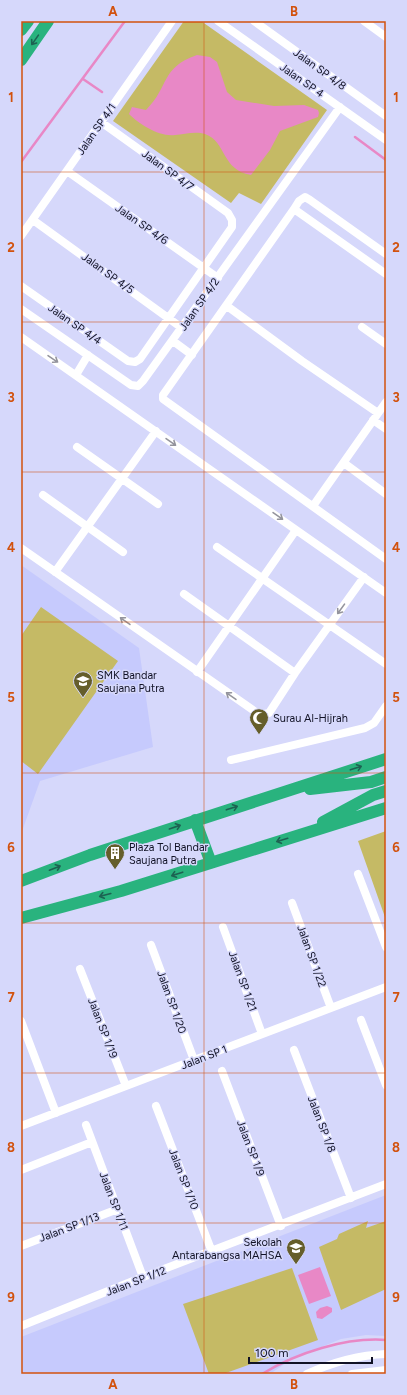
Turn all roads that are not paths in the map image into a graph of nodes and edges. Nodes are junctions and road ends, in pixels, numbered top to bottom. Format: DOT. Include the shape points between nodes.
graph roads {
  1 [pos="28,21"];
  2 [pos="48,21"];
  3 [pos="172,21"];
  4 [pos="218,21"];
  5 [pos="254,21"];
  6 [pos="364,21"];
  7 [pos="21,30"];
  8 [pos="386,37"];
  9 [pos="21,60"];
  10 [pos="340,107"];
  11 [pos="386,116"];
  12 [pos="101,122"];
  13 [pos="385,138"];
  14 [pos="67,171"];
  15 [pos="294,209"];
  16 [pos="33,220"];
  17 [pos="21,236"];
  18 [pos="386,254"];
  19 [pos="204,268"];
  20 [pos="386,274"];
  21 [pos="218,278"];
  22 [pos="21,286"];
  23 [pos="227,306"];
  24 [pos="21,309"];
  25 [pos="170,318"];
  26 [pos="362,327"];
  27 [pos="182,328"];
  28 [pos="21,337"];
  29 [pos="173,341"];
  30 [pos="386,344"];
  31 [pos="88,355"];
  32 [pos="192,355"];
  33 [pos="76,374"];
  34 [pos="386,402"];
  35 [pos="376,417"];
  36 [pos="386,429"];
  37 [pos="156,431"];
  38 [pos="77,447"];
  39 [pos="344,463"];
  40 [pos="122,478"];
  41 [pos="386,494"];
  42 [pos="44,495"];
  43 [pos="158,504"];
  44 [pos="313,506"];
  45 [pos="87,527"];
  46 [pos="296,530"];
  47 [pos="217,546"];
  48 [pos="21,548"];
  49 [pos="123,552"];
  50 [pos="386,559"];
  51 [pos="55,572"];
  52 [pos="263,577"];
  53 [pos="364,577"];
  54 [pos="386,593"];
  55 [pos="184,594"];
  56 [pos="330,624"];
  57 [pos="229,625"];
  58 [pos="386,664"];
  59 [pos="197,672"];
  60 [pos="295,672"];
  61 [pos="386,706"];
  62 [pos="386,759"];
  63 [pos="231,760"];
  64 [pos="386,777"];
  65 [pos="386,791"];
  66 [pos="285,792"];
  67 [pos="386,808"];
  68 [pos="195,820"];
  69 [pos="299,835"];
  70 [pos="211,862"];
  71 [pos="358,874"];
  72 [pos="21,881"];
  73 [pos="292,903"];
  74 [pos="21,918"];
  75 [pos="223,927"];
  76 [pos="151,945"];
  77 [pos="386,947"];
  78 [pos="80,970"];
  79 [pos="386,987"];
  80 [pos="331,1008"];
  81 [pos="361,1020"];
  82 [pos="21,1021"];
  83 [pos="262,1034"];
  84 [pos="294,1050"];
  85 [pos="194,1060"];
  86 [pos="222,1070"];
  87 [pos="386,1085"];
  88 [pos="126,1086"];
  89 [pos="156,1106"];
  90 [pos="56,1113"];
  91 [pos="86,1125"];
  92 [pos="21,1126"];
  93 [pos="92,1142"];
  94 [pos="21,1170"];
  95 [pos="386,1184"];
  96 [pos="350,1198"];
  97 [pos="118,1209"];
  98 [pos="281,1226"];
  99 [pos="21,1246"];
  100 [pos="212,1252"];
  101 [pos="143,1277"];
  102 [pos="21,1326"];
  103 [pos="386,1354"];
  104 [pos="386,1370"];
  105 [pos="307,1374"];
  106 [pos="352,1374"];
  1 -- 7 [label="highway"];
  2 -- 9 [label="highway, one-way"];
  3 -- 12 [label="street, Jalan SP 4/1"];
  4 -- 10 [label="street, Jalan SP 4"];
  5 -- 11 [label="street, Jalan SP 4/8"];
  6 -- 8 [label="street"];
  10 -- 13 [label="street, Jalan SP 4"];
  10 -- 21 [label="street, Jalan SP 4/2"];
  12 -- 14 [label="street, Jalan SP 4/1"];
  12 -- 19 [label="street, Jalan SP 4/7" via="228,213 232,227"];
  14 -- 16 [label="street, Jalan SP 4/1"];
  14 -- 19 [label="street, Jalan SP 4/6"];
  15 -- 18 [label="street" via="299,201 305,198 310,200"];
  15 -- 20 [label="street"];
  15 -- 23 [label="street"];
  16 -- 17 [label="street, Jalan SP 4/1"];
  16 -- 25 [label="street, Jalan SP 4/5"];
  19 -- 21 [label="street, Jalan SP 4/6"];
  19 -- 25 [label="street"];
  21 -- 27 [label="street, Jalan SP 4/2"];
  22 -- 25 [label="street, Jalan SP 4/4" via="128,361 135,362 140,359"];
  23 -- 32 [label="street"];
  23 -- 35 [label="street"];
  24 -- 31 [label="street, Jalan SP 4/2"];
  25 -- 27 [label="street, Jalan SP 4/5"];
  26 -- 30 [label="street"];
  27 -- 29 [label="street, Jalan SP 4/2"];
  28 -- 33 [label="street, one-way"];
  29 -- 31 [label="street, Jalan SP 4/2" via="138,386 131,385"];
  29 -- 32 [label="street"];
  31 -- 33 [label="street"];
  32 -- 44 [label="street" via="163,394 163,399"];
  33 -- 37 [label="street"];
  34 -- 35 [label="street"];
  35 -- 36 [label="street"];
  35 -- 39 [label="street"];
  37 -- 40 [label="street"];
  37 -- 46 [label="street, one-way"];
  38 -- 40 [label="street"];
  39 -- 41 [label="street"];
  39 -- 44 [label="street"];
  40 -- 43 [label="street"];
  40 -- 45 [label="street"];
  42 -- 45 [label="street"];
  44 -- 50 [label="street"];
  45 -- 49 [label="street"];
  45 -- 51 [label="street"];
  46 -- 52 [label="street"];
  46 -- 53 [label="street"];
  47 -- 52 [label="street"];
  48 -- 51 [label="street"];
  59 -- 51 [label="street, one-way"];
  52 -- 56 [label="street"];
  52 -- 57 [label="street"];
  53 -- 54 [label="street"];
  53 -- 56 [label="street, one-way"];
  55 -- 57 [label="street"];
  56 -- 58 [label="street"];
  56 -- 60 [label="street"];
  57 -- 59 [label="street"];
  57 -- 60 [label="street"];
  60 -- 59 [label="street, one-way" via="269,713 264,716"];
  61 -- 63 [label="street" via="374,723 365,728"];
  66 -- 62 [label="highway, one-way"];
  64 -- 66 [label="highway" via="371,782"];
  65 -- 69 [label="highway" via="373,795"];
  68 -- 66 [label="highway, one-way"];
  67 -- 69 [label="highway"];
  68 -- 70 [label="highway"];
  72 -- 68 [label="highway, one-way"];
  69 -- 70 [label="highway, one-way"];
  70 -- 74 [label="highway, one-way" via="121,891"];
  71 -- 77 [label="street"];
  73 -- 80 [label="street, Jalan SP 1/22"];
  75 -- 83 [label="street, Jalan SP 1/21"];
  76 -- 85 [label="street, Jalan SP 1/20"];
  78 -- 88 [label="street, Jalan SP 1/19"];
  79 -- 80 [label="street, Jalan SP 1"];
  80 -- 83 [label="street, Jalan SP 1"];
  81 -- 87 [label="street"];
  82 -- 90 [label="street"];
  83 -- 85 [label="street, Jalan SP 1"];
  84 -- 96 [label="street, Jalan SP 1/8"];
  85 -- 88 [label="street, Jalan SP 1"];
  86 -- 98 [label="street, Jalan SP 1/9"];
  88 -- 90 [label="street, Jalan SP 1"];
  89 -- 100 [label="street, Jalan SP 1/10"];
  90 -- 92 [label="street, Jalan SP 1"];
  91 -- 93 [label="street, Jalan SP 1/11"];
  93 -- 94 [label="street"];
  93 -- 97 [label="street, Jalan SP 1/11"];
  95 -- 96 [label="street, Jalan SP 1/12"];
  96 -- 98 [label="street, Jalan SP 1/12"];
  97 -- 99 [label="street, Jalan SP 1/13"];
  97 -- 101 [label="street, Jalan SP 1/11"];
  98 -- 100 [label="street, Jalan SP 1/12"];
  100 -- 101 [label="street, Jalan SP 1/12"];
  101 -- 102 [label="street, Jalan SP 1/12"];
  103 -- 105 [label="street" via="341,1360"];
  104 -- 106 [label="street"];
}
